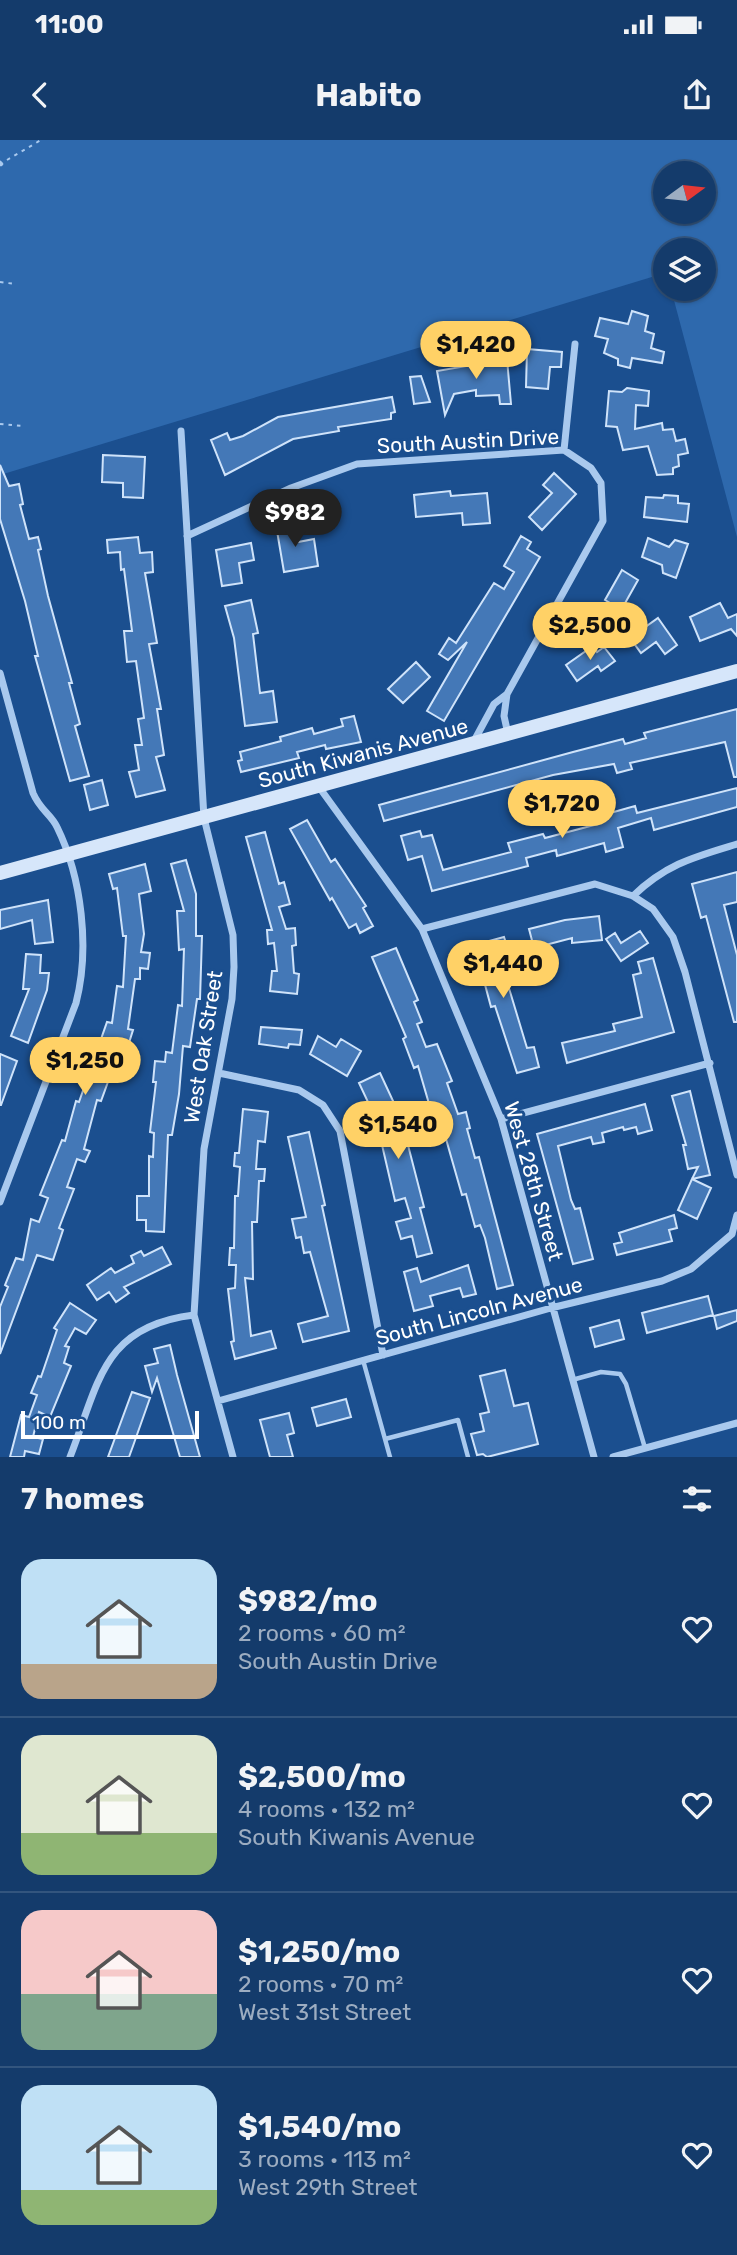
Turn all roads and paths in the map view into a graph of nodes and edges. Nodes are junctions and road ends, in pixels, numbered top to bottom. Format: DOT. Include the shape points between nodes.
graph roads {
  1 [pos="41,140"];
  2 [pos="1,163"];
  3 [pos="0,282"];
  4 [pos="15,284"];
  5 [pos="575,344"];
  6 [pos="0,424"];
  7 [pos="22,426"];
  8 [pos="181,430"];
  9 [pos="564,450"];
  10 [pos="187,536"];
  11 [pos="737,671"];
  12 [pos="0,673"];
  13 [pos="507,694"];
  14 [pos="508,734"];
  15 [pos="473,744"];
  16 [pos="319,787"];
  17 [pos="204,818"];
  18 [pos="737,844"];
  19 [pos="69,855"];
  20 [pos="0,873"];
  21 [pos="634,895"];
  22 [pos="422,929"];
  23 [pos="710,1063"];
  24 [pos="219,1073"];
  25 [pos="501,1119"];
  26 [pos="737,1175"];
  27 [pos="0,1202"];
  28 [pos="737,1215"];
  29 [pos="734,1235"];
  30 [pos="551,1308"];
  31 [pos="194,1315"];
  32 [pos="383,1355"];
  33 [pos="363,1360"];
  34 [pos="572,1380"];
  35 [pos="218,1401"];
  36 [pos="737,1423"];
  37 [pos="385,1439"];
  38 [pos="645,1448"];
  39 [pos="70,1457"];
  40 [pos="233,1457"];
  41 [pos="390,1457"];
  42 [pos="468,1457"];
  43 [pos="594,1457"];
  44 [pos="613,1457"];
  1 -- 2 [label="path"];
  3 -- 4 [label="path"];
  5 -- 9 [label="street"];
  6 -- 7 [label="path"];
  8 -- 10 [label="street, West Oak Street"];
  9 -- 10 [label="street, South Austin Drive" via="356,464"];
  9 -- 13 [label="street, South Austin Drive" via="591,468 601,483 603,521"];
  10 -- 17 [label="street, West Oak Street"];
  11 -- 14 [label="main road, South Kiwanis Avenue"];
  12 -- 19 [label="street" via="38,808 55,823"];
  13 -- 14 [label="street, South Austin Drive" via="504,716"];
  13 -- 15 [label="street, South Austin Drive" via="494,704"];
  14 -- 15 [label="main road, South Kiwanis Avenue"];
  15 -- 16 [label="main road, South Kiwanis Avenue"];
  16 -- 17 [label="main road, South Kiwanis Avenue"];
  16 -- 22 [label="street, West 28th Street"];
  17 -- 19 [label="main road, South Kiwanis Avenue"];
  17 -- 24 [label="street, West Oak Street" via="233,935 232,999"];
  18 -- 21 [label="street" via="673,865 655,874"];
  19 -- 20 [label="main road, South Kiwanis Avenue"];
  19 -- 27 [label="street" via="80,914 83,978"];
  21 -- 22 [label="street" via="595,884"];
  21 -- 23 [label="street" via="653,909 673,937"];
  22 -- 25 [label="street, West 28th Street"];
  23 -- 25 [label="street"];
  23 -- 26 [label="street"];
  24 -- 31 [label="street, West Oak Street" via="204,1149"];
  24 -- 32 [label="street" via="299,1090 323,1105 341,1131"];
  25 -- 30 [label="street, West 28th Street"];
  28 -- 29 [label="street"];
  29 -- 30 [label="street, South Lincoln Avenue" via="691,1269 662,1281"];
  30 -- 32 [label="street, South Lincoln Avenue"];
  30 -- 34 [label="street, West 28th Street"];
  31 -- 35 [label="street, West Oak Street"];
  31 -- 39 [label="street" via="153,1323 122,1343 107,1364"];
  32 -- 33 [label="street, South Lincoln Avenue"];
  33 -- 35 [label="street, South Lincoln Avenue"];
  33 -- 37 [label="lane"];
  34 -- 38 [label="lane" via="601,1371 620,1374"];
  34 -- 43 [label="street, West 28th Street"];
  35 -- 40 [label="street, West Oak Street"];
  36 -- 38 [label="street"];
  37 -- 41 [label="lane"];
  37 -- 42 [label="lane" via="458,1420"];
  38 -- 44 [label="street"];
}
